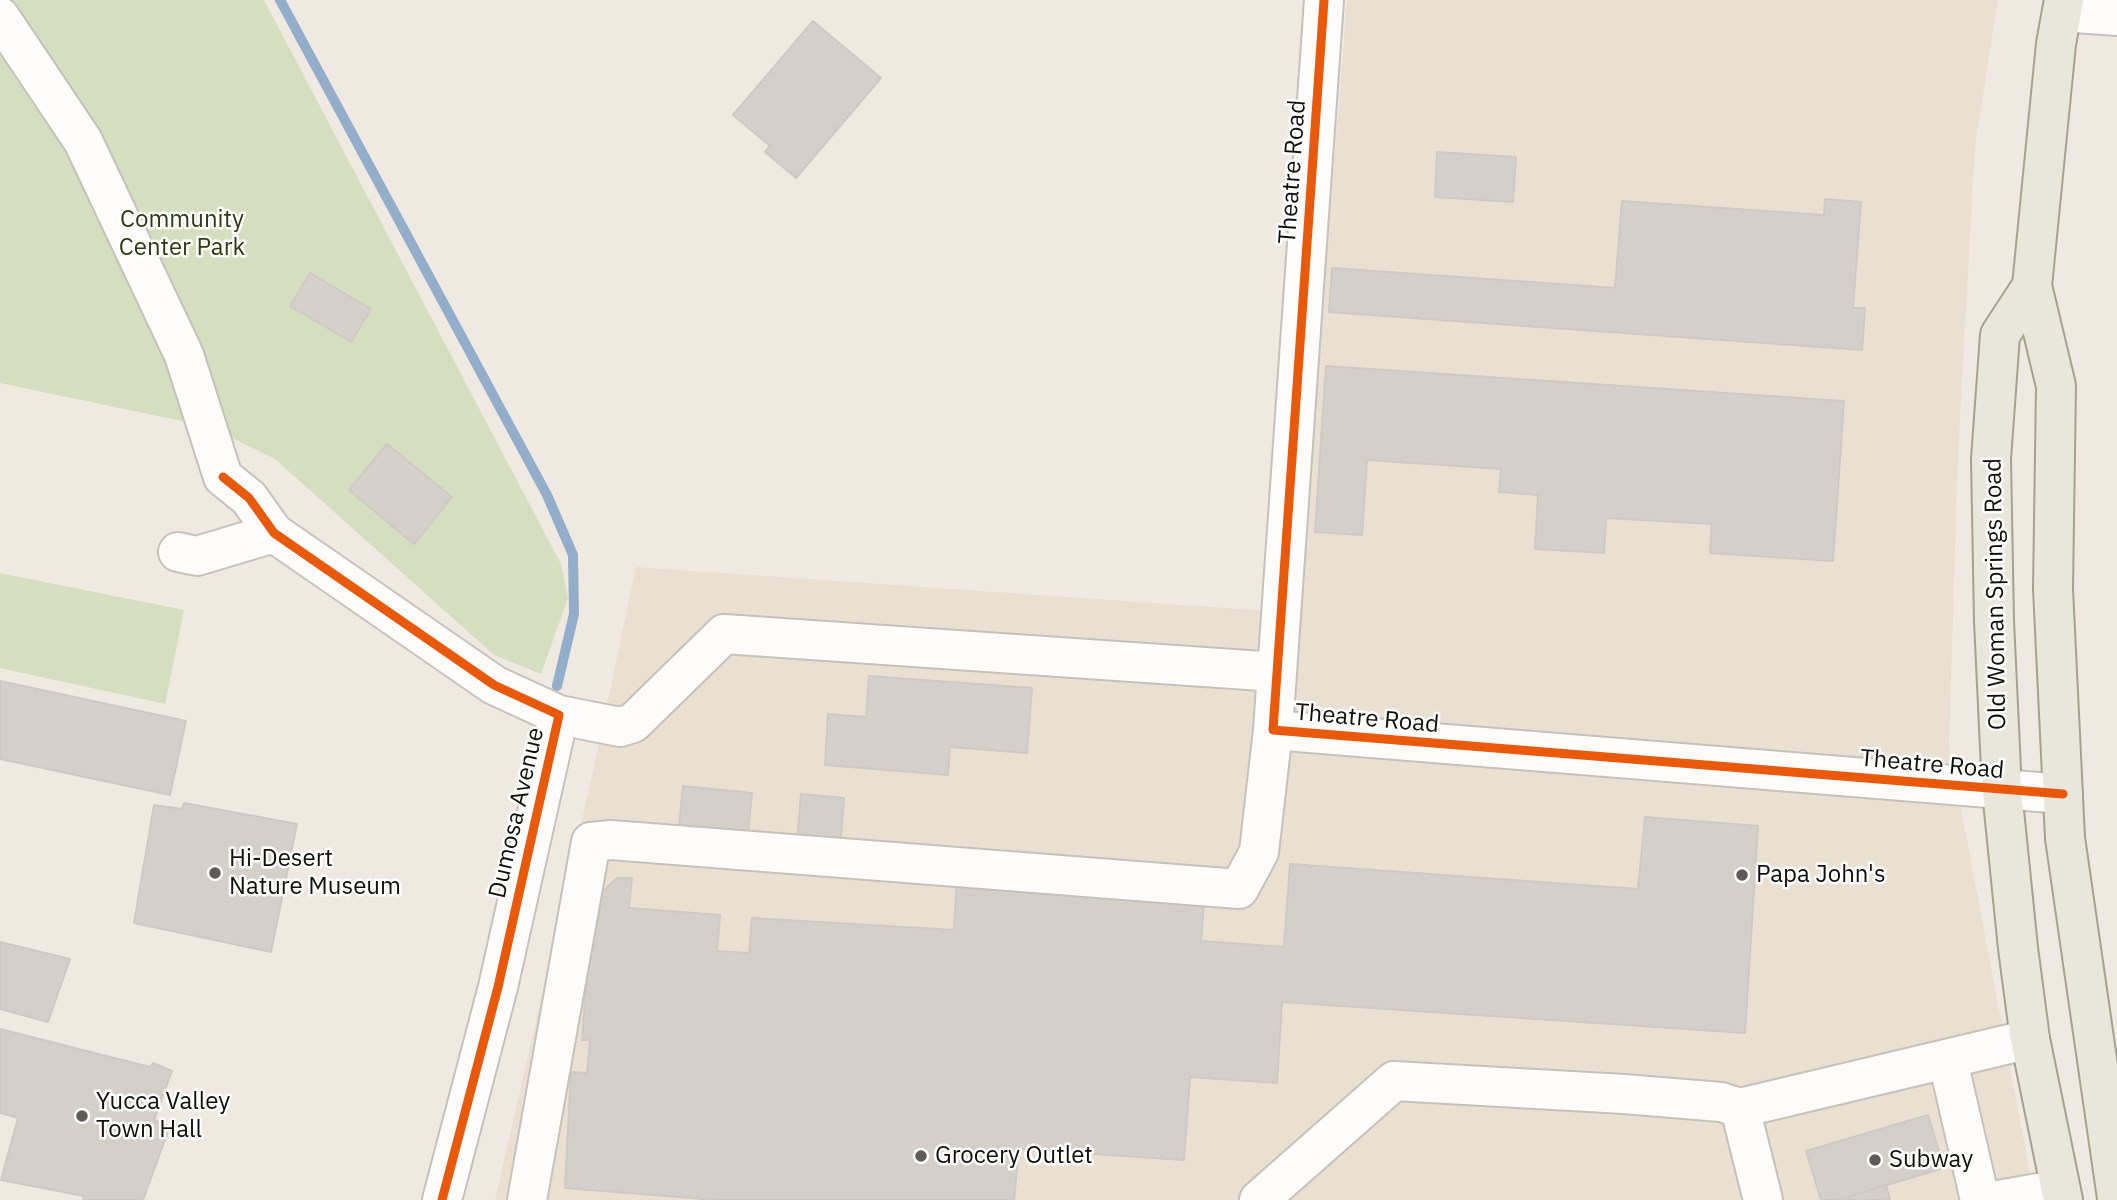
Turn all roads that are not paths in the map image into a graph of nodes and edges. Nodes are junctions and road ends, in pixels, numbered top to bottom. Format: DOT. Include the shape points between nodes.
graph roads {
  1 [pos="1324,0"];
  2 [pos="2063,6"];
  3 [pos="2117,16"];
  4 [pos="0,18"];
  5 [pos="2032,286"];
  6 [pos="274,533"];
  7 [pos="178,552"];
  8 [pos="1277,672"];
  9 [pos="559,715"];
  10 [pos="1273,730"];
  11 [pos="2002,791"];
  12 [pos="2063,794"];
  13 [pos="2030,1039"];
  14 [pos="1948,1061"];
  15 [pos="1740,1108"];
  16 [pos="2111,1118"];
  17 [pos="2062,1194"];
  18 [pos="2117,1198"];
  19 [pos="443,1200"];
  20 [pos="527,1200"];
  21 [pos="1259,1200"];
  22 [pos="1763,1200"];
  23 [pos="1980,1200"];
  24 [pos="1999,1200"];
  1 -- 8 [label="street, Theatre Road"];
  2 -- 3 [label="street"];
  2 -- 5 [label="main road, Old Woman Springs Road"];
  4 -- 6 [label="street, Dumosa Avenue" via="83,141 184,355 223,477 249,498"];
  5 -- 11 [label="main road, Old Woman Springs Road" via="2000,335 1991,459"];
  5 -- 12 [label="main road, Old Woman Springs Road" via="2056,386 2053,589"];
  6 -- 7 [label="street" via="197,556"];
  6 -- 9 [label="street, Dumosa Avenue" via="494,685"];
  8 -- 9 [label="street" via="724,634 633,723 620,727"];
  8 -- 10 [label="street, Theatre Road"];
  9 -- 19 [label="street, Dumosa Avenue" via="498,987"];
  10 -- 11 [label="street, Theatre Road"];
  10 -- 20 [label="street" via="1259,852 1239,889 591,842"];
  11 -- 12 [label="street, Theatre Road"];
  11 -- 13 [label="main road, Old Woman Springs Road"];
  12 -- 16 [label="main road, Old Woman Springs Road" via="2070,878"];
  13 -- 14 [label="street"];
  13 -- 17 [label="main road, Old Woman Springs Road"];
  14 -- 15 [label="street"];
  14 -- 23 [label="street"];
  15 -- 21 [label="street" via="1721,1102 1638,1095 1394,1081"];
  15 -- 22 [label="street"];
  16 -- 18 [label="main road, Old Woman Springs Road"];
  17 -- 24 [label="street"];
}
